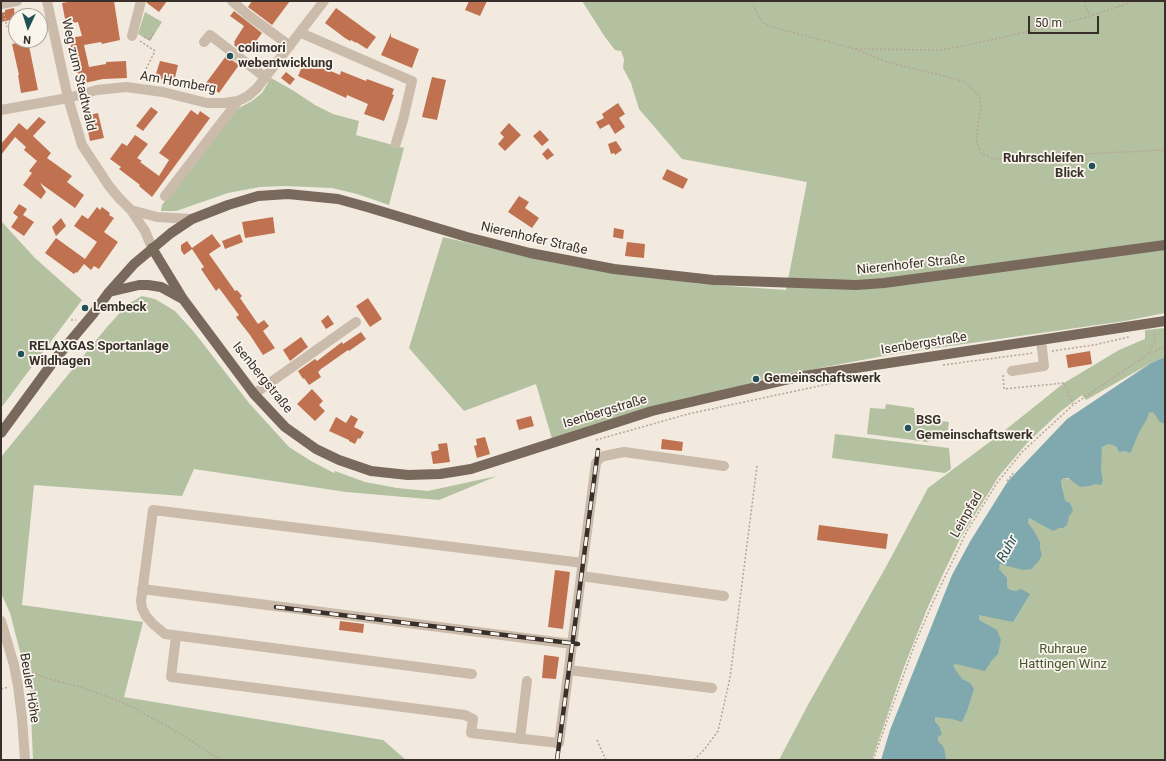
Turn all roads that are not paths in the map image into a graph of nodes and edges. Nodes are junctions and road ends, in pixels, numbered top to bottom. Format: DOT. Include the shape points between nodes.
graph roads {
  1 [pos="18,1"];
  2 [pos="47,1"];
  3 [pos="141,1"];
  4 [pos="232,1"];
  5 [pos="324,1"];
  6 [pos="2,4"];
  7 [pos="242,22"];
  8 [pos="301,33"];
  9 [pos="132,36"];
  10 [pos="204,42"];
  11 [pos="288,48"];
  12 [pos="266,78"];
  13 [pos="68,98"];
  14 [pos="238,101"];
  15 [pos="1,110"];
  16 [pos="396,143"];
  17 [pos="165,196"];
  18 [pos="131,210"];
  19 [pos="192,219"];
  20 [pos="1165,245"];
  21 [pos="152,248"];
  22 [pos="109,292"];
  23 [pos="183,299"];
  24 [pos="1165,321"];
  25 [pos="356,322"];
  26 [pos="1041,340"];
  27 [pos="1012,371"];
  28 [pos="254,394"];
  29 [pos="1,433"];
  30 [pos="724,466"];
  31 [pos="583,563"];
  32 [pos="581,576"];
  33 [pos="142,589"];
  34 [pos="724,596"];
  35 [pos="1,621"];
  36 [pos="176,636"];
  37 [pos="572,644"];
  38 [pos="569,670"];
  39 [pos="472,674"];
  40 [pos="527,681"];
  41 [pos="712,688"];
  42 [pos="520,739"];
  43 [pos="25,760"];
  1 -- 6 [label="street"];
  2 -- 13 [label="street, Weg zum Stadtwald"];
  3 -- 9 [label="street"];
  4 -- 11 [label="street"];
  5 -- 8 [label="street, Am Homberg"];
  7 -- 11 [label="street" via="245,18"];
  8 -- 11 [label="street, Am Homberg"];
  8 -- 16 [label="street" via="412,81"];
  10 -- 12 [label="street" via="210,35"];
  11 -- 12 [label="street, Am Homberg"];
  12 -- 14 [label="street, Am Homberg" via="253,92"];
  13 -- 14 [label="street, Am Homberg" via="97,90 139,88 207,103 224,104"];
  13 -- 15 [label="street, Am Homberg"];
  13 -- 18 [label="street, Weg zum Stadtwald" via="82,145 109,186"];
  14 -- 17 [label="street, Am Homberg"];
  18 -- 19 [label="street" via="157,217"];
  18 -- 21 [label="street, Weg zum Stadtwald" via="145,231"];
  19 -- 20 [label="main road, Nierenhofer Straße" via="258,196 313,196 338,199 499,246 614,269 713,280 856,285 904,281"];
  19 -- 21 [label="main road, Nierenhofer Straße"];
  21 -- 22 [label="main road, Nierenhofer Straße"];
  21 -- 23 [label="main road, Isenbergstraße"];
  22 -- 23 [label="main road" via="148,285 161,288"];
  22 -- 29 [label="main road, Nierenhofer Straße"];
  23 -- 28 [label="main road, Isenbergstraße"];
  24 -- 26 [label="main road, Isenbergstraße"];
  25 -- 28 [label="street"];
  26 -- 27 [label="street" via="1044,366"];
  26 -- 28 [label="main road, Isenbergstraße" via="758,385 625,419 478,467 424,475 371,471 328,455 285,427"];
  30 -- 31 [label="street" via="624,452 600,458 596,463"];
  31 -- 32 [label="street"];
  31 -- 33 [label="street" via="153,510"];
  32 -- 34 [label="street"];
  32 -- 37 [label="street"];
  33 -- 36 [label="street" via="141,605 146,616 161,632"];
  33 -- 37 [label="street"];
  35 -- 43 [label="street, Beuler Höhe" via="14,665"];
  36 -- 39 [label="street"];
  36 -- 42 [label="street" via="171,677 465,715 473,719 471,733"];
  37 -- 38 [label="street"];
  38 -- 41 [label="street"];
  38 -- 42 [label="street" via="560,744"];
  40 -- 42 [label="street"];
}
